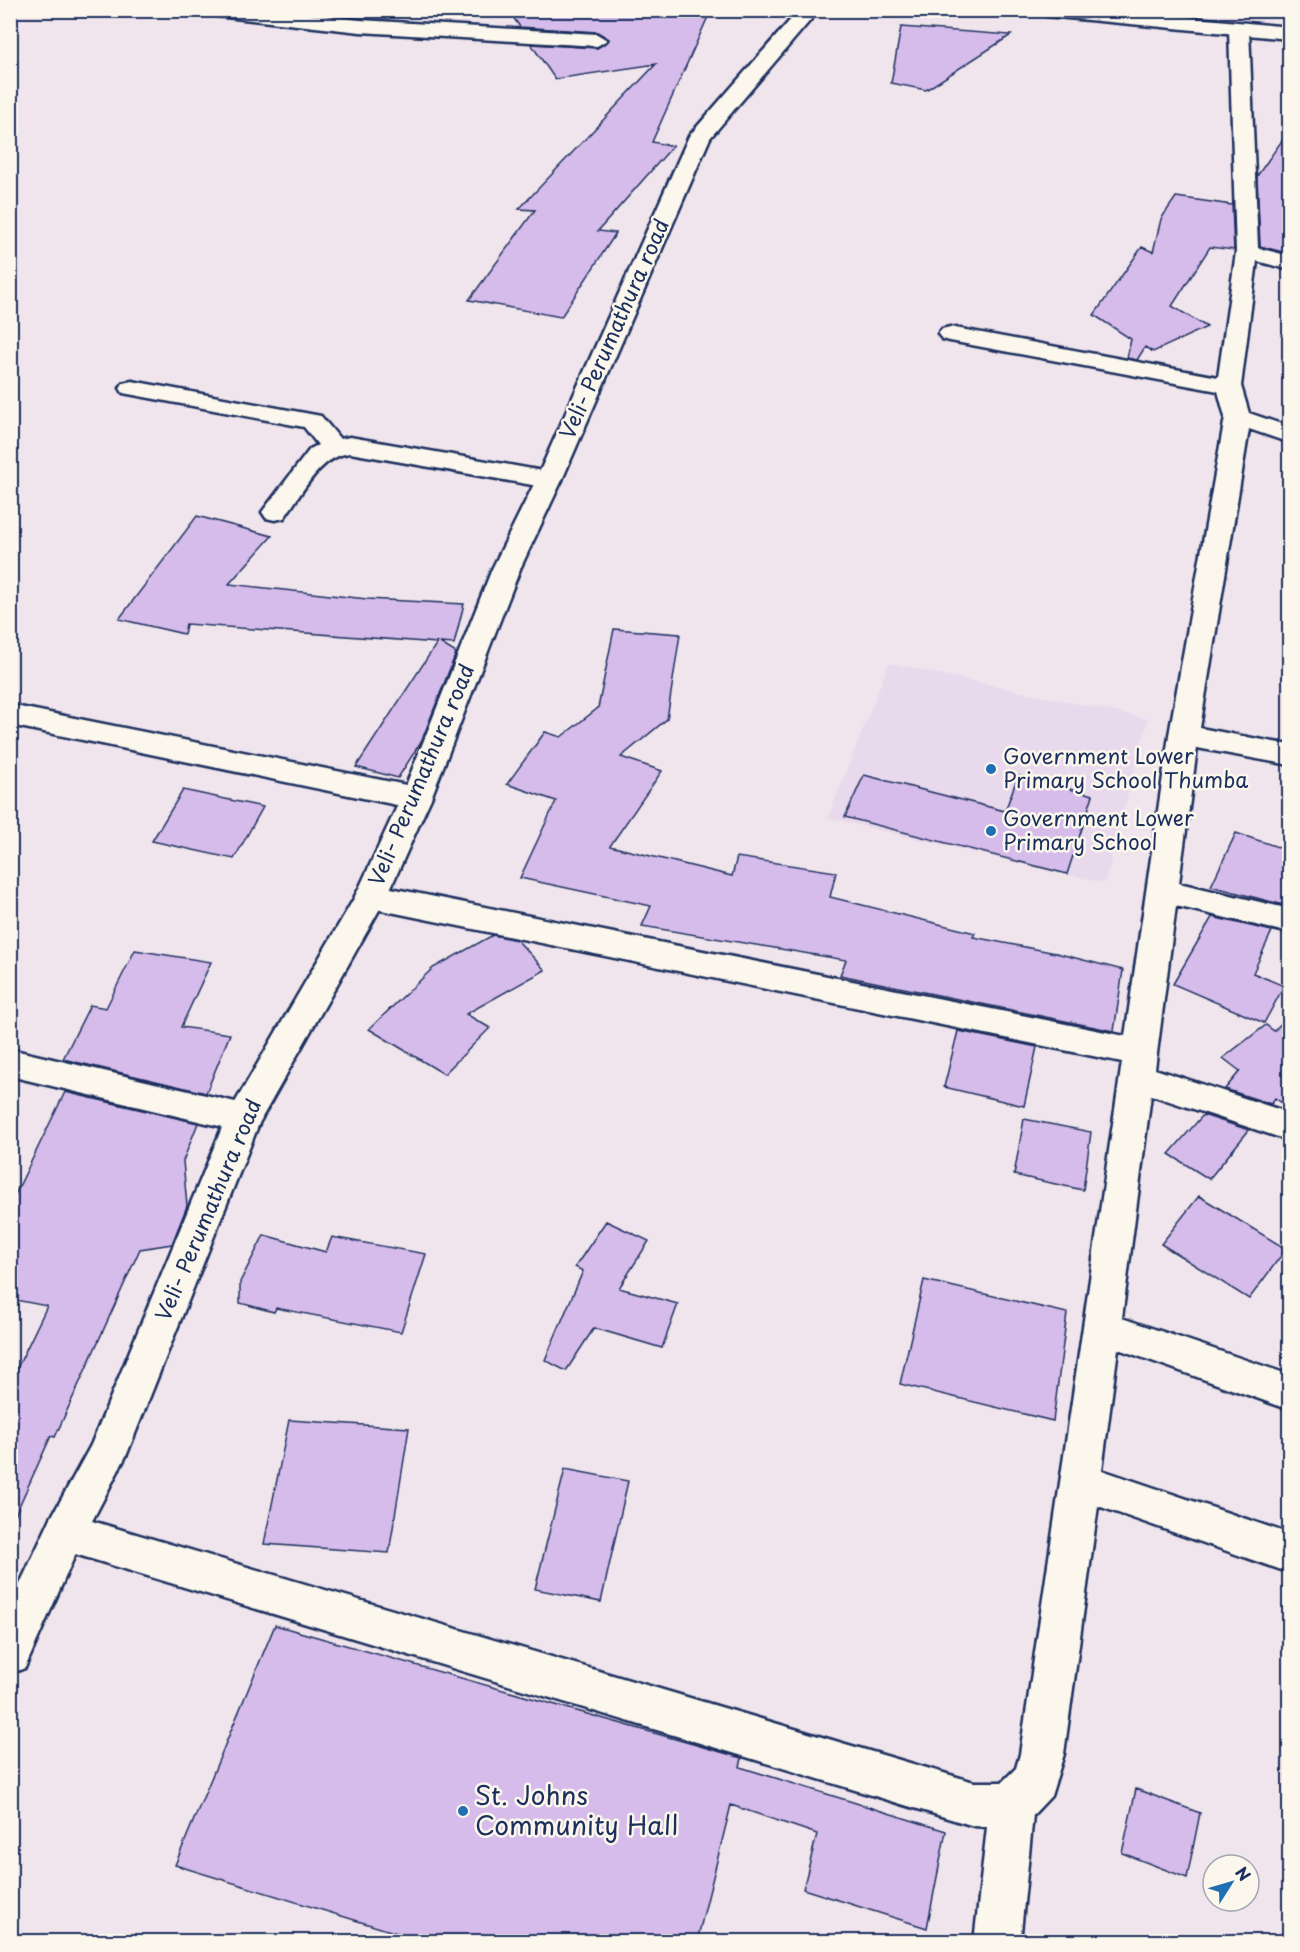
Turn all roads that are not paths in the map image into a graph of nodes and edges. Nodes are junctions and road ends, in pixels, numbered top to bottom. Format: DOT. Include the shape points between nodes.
graph roads {
  1 [pos="216,10"];
  2 [pos="810,10"];
  3 [pos="1046,10"];
  4 [pos="1239,29"];
  5 [pos="1290,33"];
  6 [pos="597,40"];
  7 [pos="1247,252"];
  8 [pos="1290,263"];
  9 [pos="950,334"];
  10 [pos="132,388"];
  11 [pos="1234,402"];
  12 [pos="1290,436"];
  13 [pos="334,447"];
  14 [pos="549,480"];
  15 [pos="275,512"];
  16 [pos="10,715"];
  17 [pos="1184,735"];
  18 [pos="1290,755"];
  19 [pos="416,798"];
  20 [pos="1162,891"];
  21 [pos="371,896"];
  22 [pos="1290,921"];
  23 [pos="10,1062"];
  24 [pos="1138,1065"];
  25 [pos="244,1118"];
  26 [pos="1290,1127"];
  27 [pos="1102,1327"];
  28 [pos="1290,1393"];
  29 [pos="1080,1481"];
  30 [pos="65,1532"];
  31 [pos="1290,1554"];
  32 [pos="10,1653"];
  33 [pos="1012,1805"];
  34 [pos="997,1941"];
  1 -- 6 [label="street" via="360,26"];
  2 -- 14 [label="street, Veli- Perumathura road" via="700,136"];
  3 -- 4 [label="street"];
  4 -- 5 [label="street"];
  4 -- 7 [label="street"];
  7 -- 8 [label="street"];
  7 -- 11 [label="street"];
  9 -- 11 [label="street"];
  10 -- 13 [label="street" via="312,421"];
  11 -- 12 [label="street"];
  11 -- 17 [label="street"];
  13 -- 14 [label="street" via="350,445"];
  13 -- 15 [label="street" via="319,454"];
  14 -- 19 [label="street, Veli- Perumathura road" via="506,569"];
  16 -- 19 [label="street"];
  17 -- 18 [label="street"];
  17 -- 20 [label="street"];
  19 -- 21 [label="street, Veli- Perumathura road"];
  20 -- 22 [label="street"];
  20 -- 24 [label="street"];
  21 -- 24 [label="street"];
  21 -- 25 [label="street, Veli- Perumathura road"];
  23 -- 25 [label="street"];
  24 -- 26 [label="street"];
  24 -- 27 [label="street"];
  25 -- 30 [label="street, Veli- Perumathura road" via="107,1454"];
  27 -- 28 [label="street"];
  27 -- 29 [label="street"];
  29 -- 31 [label="street"];
  29 -- 33 [label="street" via="1042,1754 1035,1780"];
  30 -- 32 [label="street, Veli- Perumathura road"];
  30 -- 33 [label="street" via="974,1804"];
  33 -- 34 [label="street"];
}
